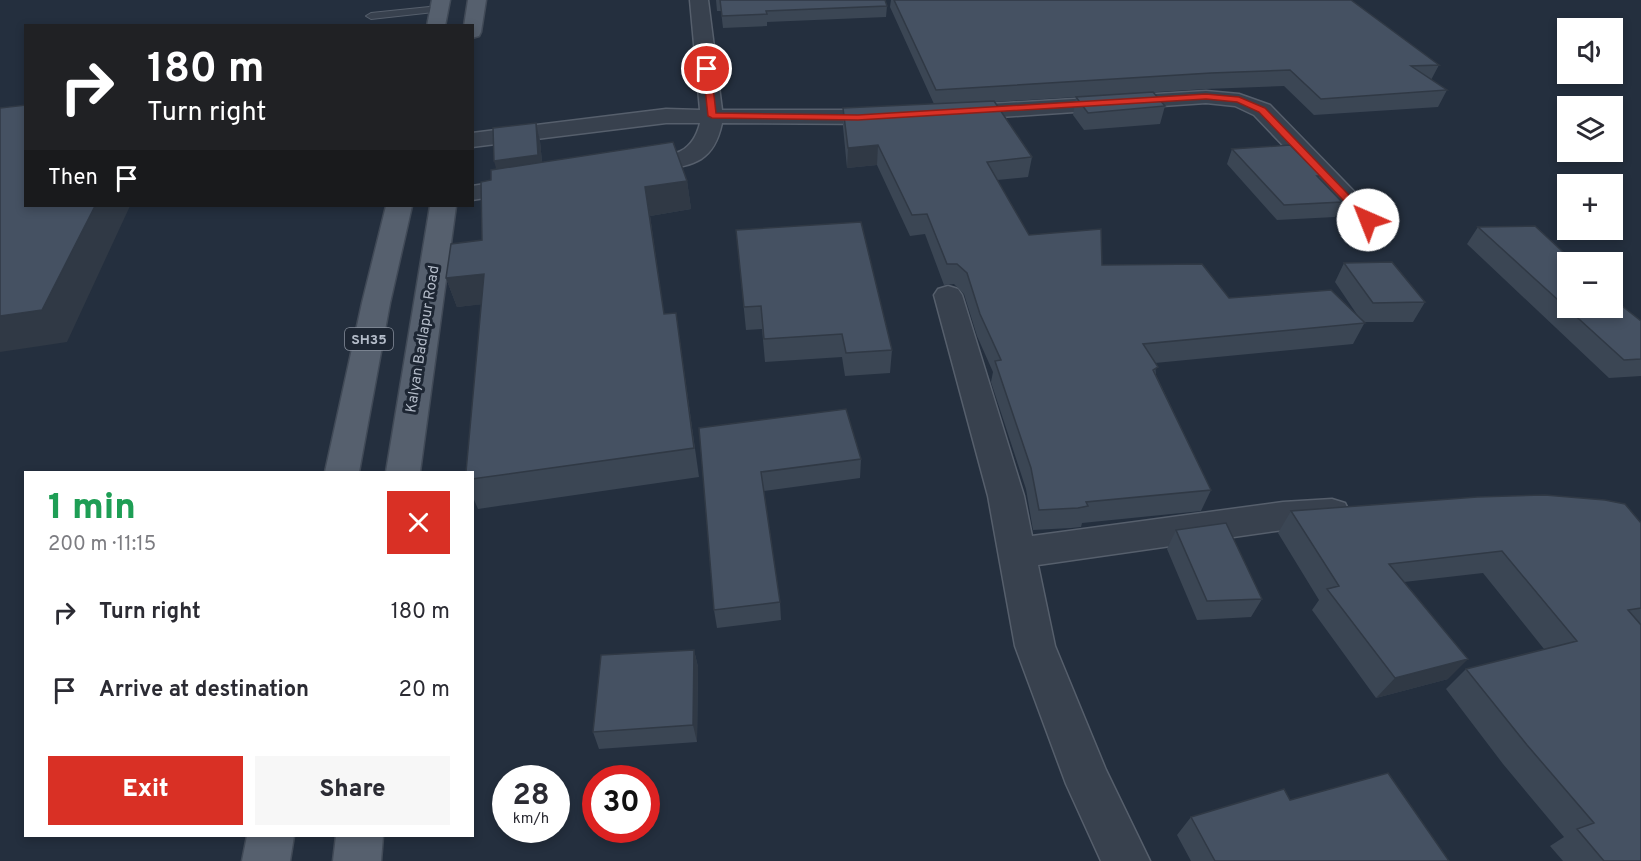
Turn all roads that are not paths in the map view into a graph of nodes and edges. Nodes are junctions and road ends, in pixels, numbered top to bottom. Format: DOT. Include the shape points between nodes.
graph roads {
  1 [pos="375,0"];
  2 [pos="477,0"];
  3 [pos="699,0"];
  4 [pos="438,12"];
  5 [pos="369,21"];
  6 [pos="473,24"];
  7 [pos="712,116"];
  8 [pos="474,140"];
  9 [pos="612,171"];
  10 [pos="554,180"];
  11 [pos="474,193"];
  12 [pos="399,207"];
  13 [pos="442,207"];
  14 [pos="1368,220"];
  15 [pos="948,295"];
  16 [pos="342,471"];
  17 [pos="403,471"];
  18 [pos="1365,510"];
  19 [pos="1017,553"];
  20 [pos="271,837"];
  21 [pos="360,837"];
  22 [pos="266,861"];
  23 [pos="357,861"];
  24 [pos="1126,861"];
  1 -- 5 [label="lane"];
  2 -- 6 [label="main road"];
  3 -- 7 [label="street"];
  4 -- 5 [label="lane"];
  7 -- 8 [label="street" via="614,121"];
  7 -- 9 [label="street" via="703,146 693,154 682,160"];
  7 -- 14 [label="street" via="858,118 1206,97 1239,100 1262,110"];
  10 -- 11 [label="street"];
  12 -- 16 [label="main road, SH35"];
  13 -- 17 [label="main road, Kalyan Badlapur Road"];
  15 -- 19 [label="street" via="1006,496"];
  18 -- 19 [label="street" via="1283,516"];
  19 -- 24 [label="street" via="1035,646 1089,784"];
  20 -- 22 [label="main road"];
  21 -- 23 [label="main road"];
}
